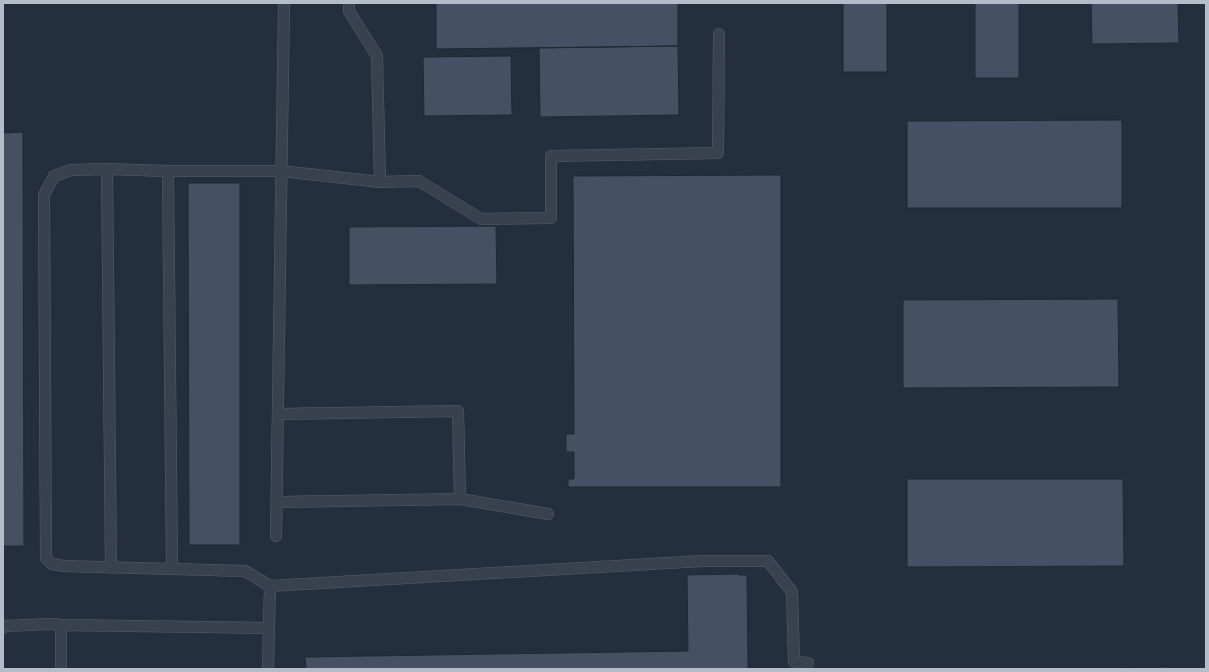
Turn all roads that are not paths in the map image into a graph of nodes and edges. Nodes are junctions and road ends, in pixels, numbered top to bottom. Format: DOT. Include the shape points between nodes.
graph roads {
  1 [pos="284,3"];
  2 [pos="349,3"];
  3 [pos="720,34"];
  4 [pos="107,169"];
  5 [pos="168,171"];
  6 [pos="281,172"];
  7 [pos="380,182"];
  8 [pos="278,414"];
  9 [pos="460,500"];
  10 [pos="277,502"];
  11 [pos="548,514"];
  12 [pos="276,536"];
  13 [pos="111,568"];
  14 [pos="172,569"];
  15 [pos="270,586"];
  16 [pos="61,625"];
  17 [pos="3,628"];
  18 [pos="269,628"];
  19 [pos="808,663"];
  20 [pos="794,666"];
  21 [pos="61,669"];
  22 [pos="268,669"];
  1 -- 6 [label="lane"];
  2 -- 7 [label="lane" via="349,10 377,56"];
  3 -- 7 [label="lane" via="718,153 551,156 551,218 481,219 419,181"];
  4 -- 5 [label="lane"];
  4 -- 13 [label="lane"];
  4 -- 13 [label="lane" via="71,170 54,176 44,195 46,558 52,564 63,566"];
  5 -- 6 [label="lane"];
  5 -- 14 [label="lane"];
  6 -- 7 [label="lane"];
  6 -- 8 [label="lane"];
  8 -- 9 [label="lane" via="458,411"];
  8 -- 10 [label="lane"];
  9 -- 10 [label="lane"];
  9 -- 11 [label="lane"];
  10 -- 12 [label="lane"];
  13 -- 14 [label="lane"];
  14 -- 15 [label="lane" via="245,571"];
  15 -- 18 [label="lane"];
  15 -- 20 [label="lane" via="702,561 768,561 792,592"];
  16 -- 17 [label="lane" via="32,624"];
  16 -- 18 [label="lane"];
  16 -- 21 [label="lane"];
  18 -- 22 [label="lane"];
  19 -- 20 [label="lane"];
}
